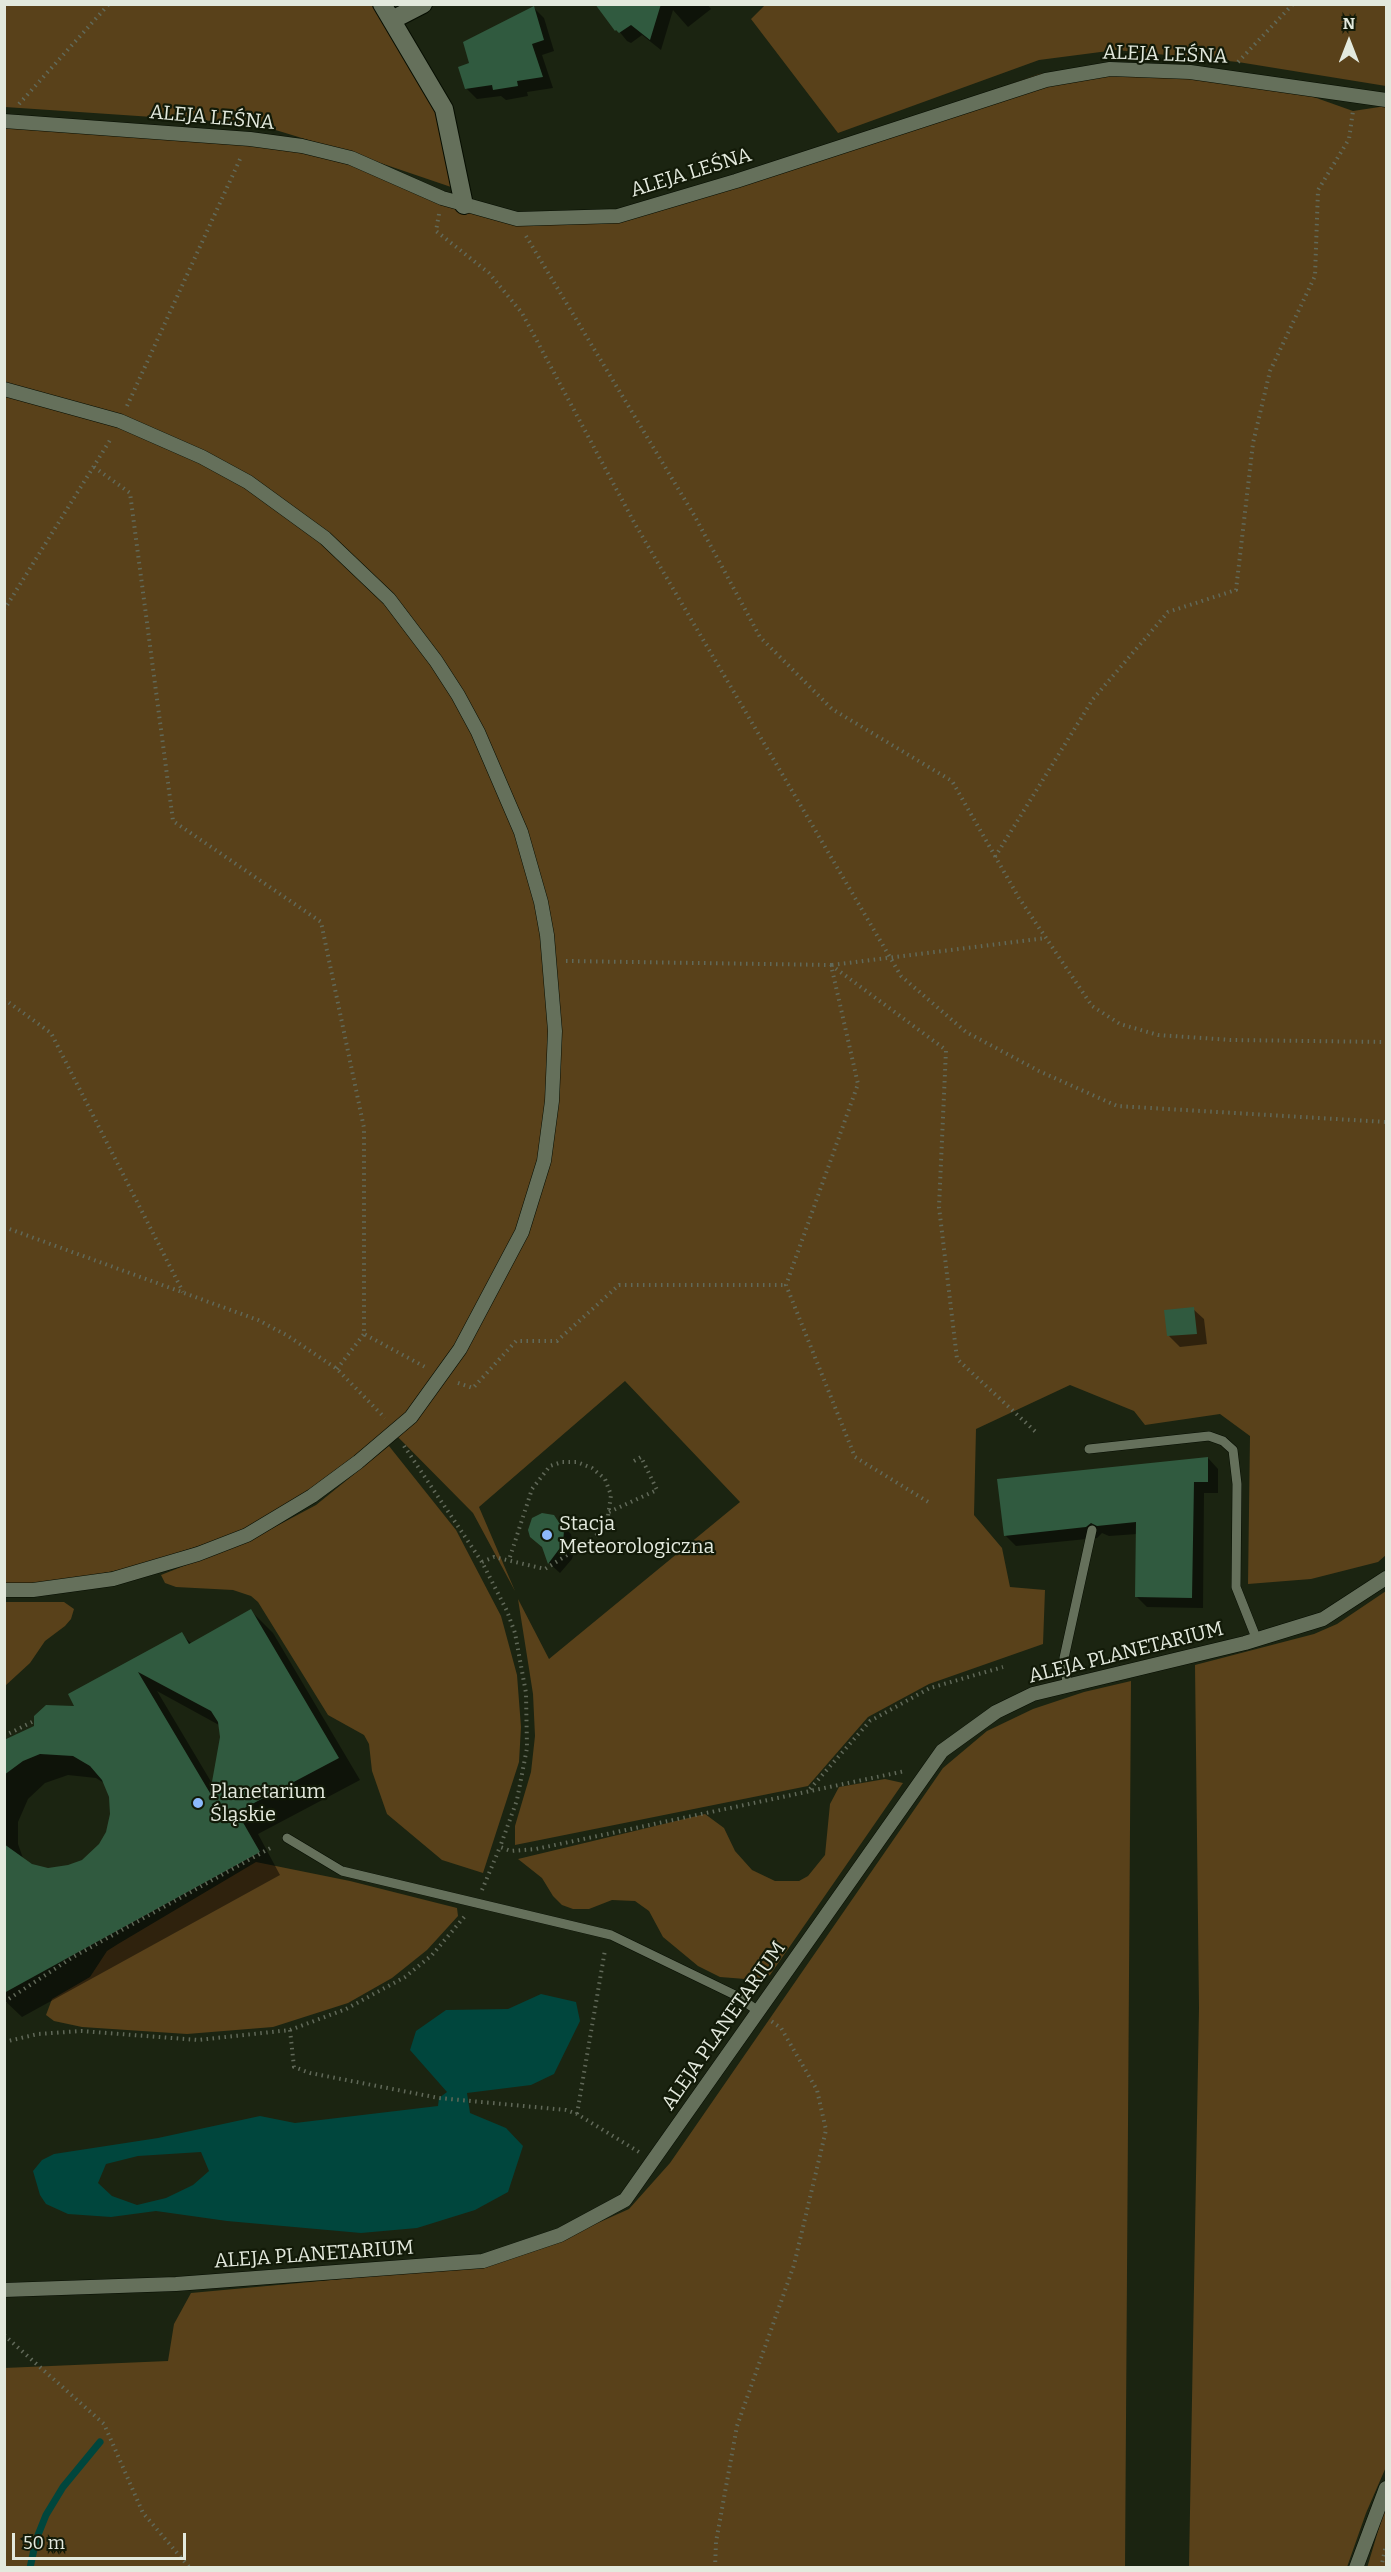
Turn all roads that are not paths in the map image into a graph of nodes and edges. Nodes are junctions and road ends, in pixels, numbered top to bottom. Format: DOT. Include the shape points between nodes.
graph roads {
  1 [pos="423,4"];
  2 [pos="387,12"];
  3 [pos="1386,100"];
  4 [pos="5,122"];
  5 [pos="464,206"];
  6 [pos="4,388"];
  7 [pos="1089,1449"];
  8 [pos="1092,1530"];
  9 [pos="1386,1578"];
  10 [pos="4,1590"];
  11 [pos="1257,1640"];
  12 [pos="1067,1684"];
  13 [pos="287,1838"];
  14 [pos="758,2012"];
  15 [pos="4,2290"];
  16 [pos="1386,2488"];
  17 [pos="1356,2568"];
  1 -- 2 [label="street"];
  2 -- 5 [label="street" via="444,109"];
  3 -- 5 [label="street, ALEJA LEŚNA" via="1190,72 1110,69 1046,80 618,216 517,219"];
  4 -- 5 [label="street, ALEJA LEŚNA" via="302,146 351,158"];
  6 -- 10 [label="street" via="120,421 202,457 273,498 348,557 389,599 458,695 493,764 520,832 541,902 550,961 554,1064 540,1181 516,1248 460,1349 411,1417 304,1502 248,1535 113,1579"];
  7 -- 11 [label="lane" via="1209,1436 1233,1450 1237,1484 1236,1587"];
  8 -- 12 [label="lane" via="1064,1658"];
  9 -- 11 [label="street, ALEJA PLANETARIUM" via="1323,1619"];
  11 -- 12 [label="street, ALEJA PLANETARIUM"];
  12 -- 14 [label="street, ALEJA PLANETARIUM" via="1033,1694 996,1712 942,1751"];
  13 -- 14 [label="lane" via="342,1871 611,1935 737,1996"];
  14 -- 15 [label="street, ALEJA PLANETARIUM" via="625,2200 560,2235 483,2261 176,2284"];
  16 -- 17 [label="street"];
}
